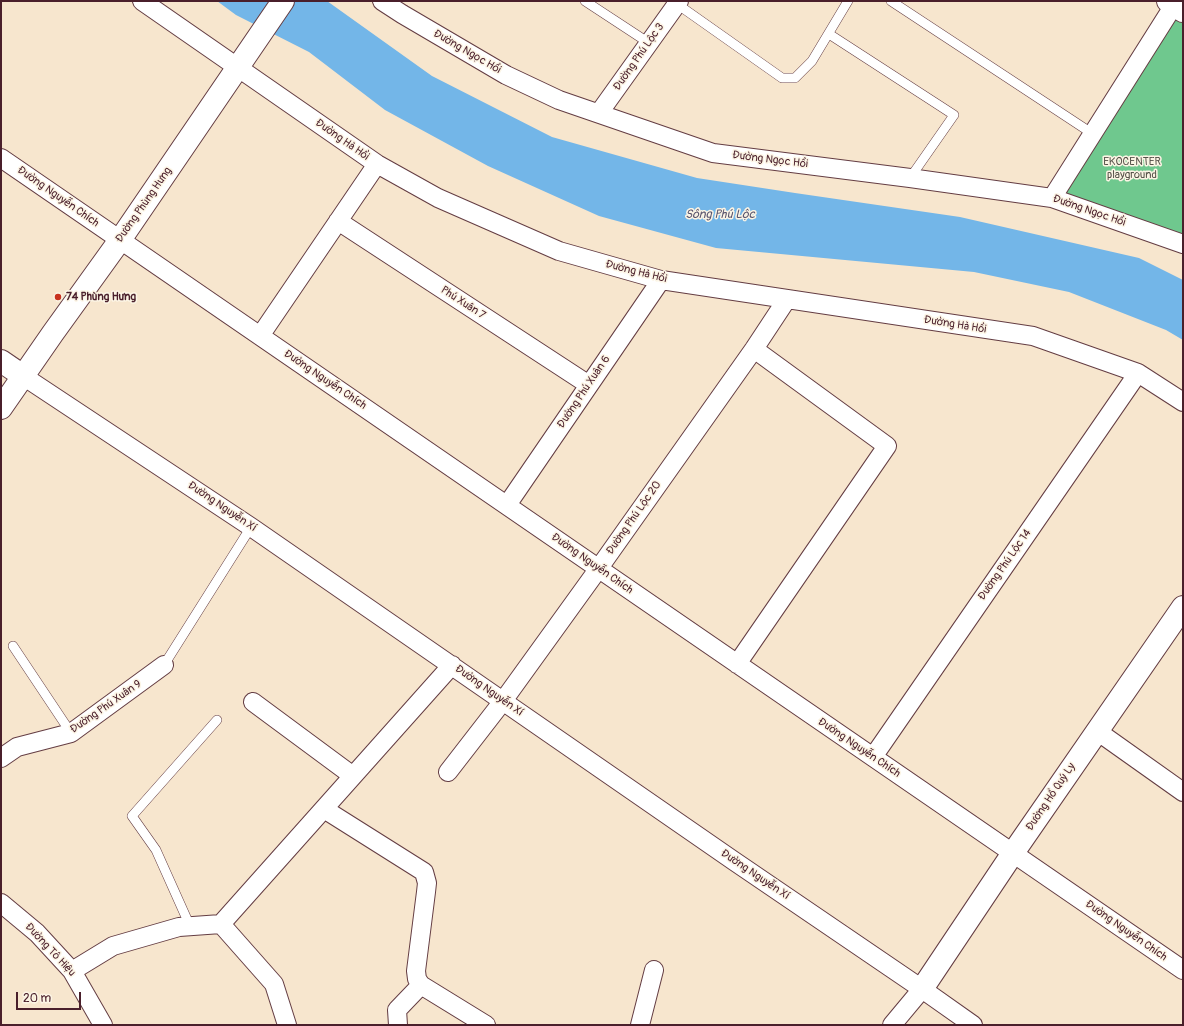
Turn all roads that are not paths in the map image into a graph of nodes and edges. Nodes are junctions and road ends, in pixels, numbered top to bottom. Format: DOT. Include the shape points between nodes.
graph roads {
  1 [pos="142,1"];
  2 [pos="283,1"];
  3 [pos="382,1"];
  4 [pos="585,1"];
  5 [pos="848,1"];
  6 [pos="891,1"];
  7 [pos="678,2"];
  8 [pos="1175,5"];
  9 [pos="829,34"];
  10 [pos="649,43"];
  11 [pos="239,68"];
  12 [pos="599,113"];
  13 [pos="1092,134"];
  14 [pos="1,158"];
  15 [pos="377,164"];
  16 [pos="910,178"];
  17 [pos="1052,198"];
  18 [pos="338,220"];
  19 [pos="120,240"];
  20 [pos="1183,244"];
  21 [pos="661,280"];
  22 [pos="787,299"];
  23 [pos="260,336"];
  24 [pos="754,349"];
  25 [pos="1,361"];
  26 [pos="1138,373"];
  27 [pos="23,376"];
  28 [pos="589,386"];
  29 [pos="1183,402"];
  30 [pos="1,408"];
  31 [pos="507,505"];
  32 [pos="251,526"];
  33 [pos="599,568"];
  34 [pos="1183,607"];
  35 [pos="13,646"];
  36 [pos="737,664"];
  37 [pos="164,665"];
  38 [pos="452,665"];
  39 [pos="503,701"];
  40 [pos="253,702"];
  41 [pos="217,720"];
  42 [pos="1097,731"];
  43 [pos="71,733"];
  44 [pos="873,757"];
  45 [pos="1,758"];
  46 [pos="448,772"];
  47 [pos="353,776"];
  48 [pos="1183,792"];
  49 [pos="324,809"];
  50 [pos="1013,853"];
  51 [pos="1,903"];
  52 [pos="221,924"];
  53 [pos="190,926"];
  54 [pos="654,970"];
  55 [pos="1183,970"];
  56 [pos="72,971"];
  57 [pos="421,985"];
  58 [pos="922,989"];
  59 [pos="103,1025"];
  60 [pos="287,1025"];
  61 [pos="398,1025"];
  62 [pos="486,1025"];
  63 [pos="640,1025"];
  64 [pos="892,1025"];
  65 [pos="973,1025"];
  1 -- 11 [label="street, Đường Hà Hồi"];
  2 -- 11 [label="street, Đường Phùng Hưng"];
  3 -- 12 [label="street, Đường Ngọc Hồi" via="506,75 559,100"];
  4 -- 10 [label="lane"];
  5 -- 9 [label="lane"];
  6 -- 13 [label="lane"];
  7 -- 9 [label="lane" via="782,78 795,78 812,61"];
  7 -- 10 [label="street, Đường Phú Lộc 3"];
  8 -- 13 [label="street"];
  9 -- 16 [label="lane" via="954,115"];
  10 -- 12 [label="street, Đường Phú Lộc 3"];
  11 -- 15 [label="street, Đường Hà Hồi"];
  11 -- 19 [label="street, Đường Phùng Hưng"];
  12 -- 16 [label="street, Đường Ngọc Hồi" via="713,153"];
  13 -- 17 [label="street"];
  14 -- 19 [label="street, Đường Nguyễn Chích"];
  15 -- 18 [label="street"];
  15 -- 21 [label="street, Đường Hà Hồi" via="438,198 558,251"];
  16 -- 17 [label="street, Đường Ngọc Hồi"];
  17 -- 20 [label="street, Đường Ngọc Hồi"];
  18 -- 23 [label="street"];
  18 -- 28 [label="street, Phú Xuân 7"];
  19 -- 23 [label="street, Đường Nguyễn Chích"];
  19 -- 27 [label="street, Đường Phùng Hưng"];
  21 -- 22 [label="street, Đường Hà Hồi"];
  21 -- 28 [label="street, Đường Phú Xuân 6"];
  22 -- 24 [label="street, Đường Phú Lộc 20"];
  22 -- 26 [label="street, Đường Hà Hồi" via="1033,336"];
  23 -- 31 [label="street, Đường Nguyễn Chích"];
  24 -- 33 [label="street, Đường Phú Lộc 20"];
  24 -- 36 [label="street" via="887,446"];
  25 -- 27 [label="street, Đường Nguyễn Xí"];
  26 -- 29 [label="street, Đường Hà Hồi"];
  26 -- 44 [label="street, Đường Phú Lộc 14"];
  27 -- 30 [label="street, Đường Phùng Hưng"];
  27 -- 32 [label="street, Đường Nguyễn Xí"];
  28 -- 31 [label="street, Đường Phú Xuân 6"];
  31 -- 33 [label="street, Đường Nguyễn Chích"];
  32 -- 37 [label="lane"];
  32 -- 38 [label="street, Đường Nguyễn Xí"];
  33 -- 36 [label="street, Đường Nguyễn Chích"];
  33 -- 39 [label="street, Đường Phú Lộc 20"];
  34 -- 42 [label="street, Đường Hồ Quý Ly"];
  35 -- 43 [label="lane"];
  36 -- 44 [label="street, Đường Nguyễn Chích"];
  37 -- 43 [label="street, Đường Phú Xuân 9"];
  38 -- 39 [label="street, Đường Nguyễn Xí"];
  38 -- 47 [label="street"];
  39 -- 46 [label="street, Đường Phú Lộc 20"];
  39 -- 58 [label="street, Đường Nguyễn Xí"];
  40 -- 47 [label="street"];
  41 -- 53 [label="lane" via="132,816 156,850"];
  42 -- 48 [label="street"];
  42 -- 50 [label="street, Đường Hồ Quý Ly"];
  43 -- 45 [label="street, Đường Phú Xuân 9" via="17,747"];
  44 -- 50 [label="street, Đường Nguyễn Chích"];
  47 -- 49 [label="street"];
  49 -- 52 [label="street"];
  49 -- 57 [label="street" via="424,872 427,883 416,971"];
  50 -- 55 [label="street, Đường Nguyễn Chích"];
  50 -- 58 [label="street, Đường Hồ Quý Ly"];
  51 -- 56 [label="street, Đường Tô Hiệu" via="37,933"];
  52 -- 53 [label="street"];
  52 -- 60 [label="street" via="274,984"];
  53 -- 56 [label="street" via="113,946"];
  54 -- 63 [label="street"];
  56 -- 59 [label="street, Đường Tô Hiệu"];
  57 -- 61 [label="street" via="397,1010"];
  57 -- 62 [label="street"];
  58 -- 64 [label="street"];
  58 -- 65 [label="street, Đường Nguyễn Xí"];
}
